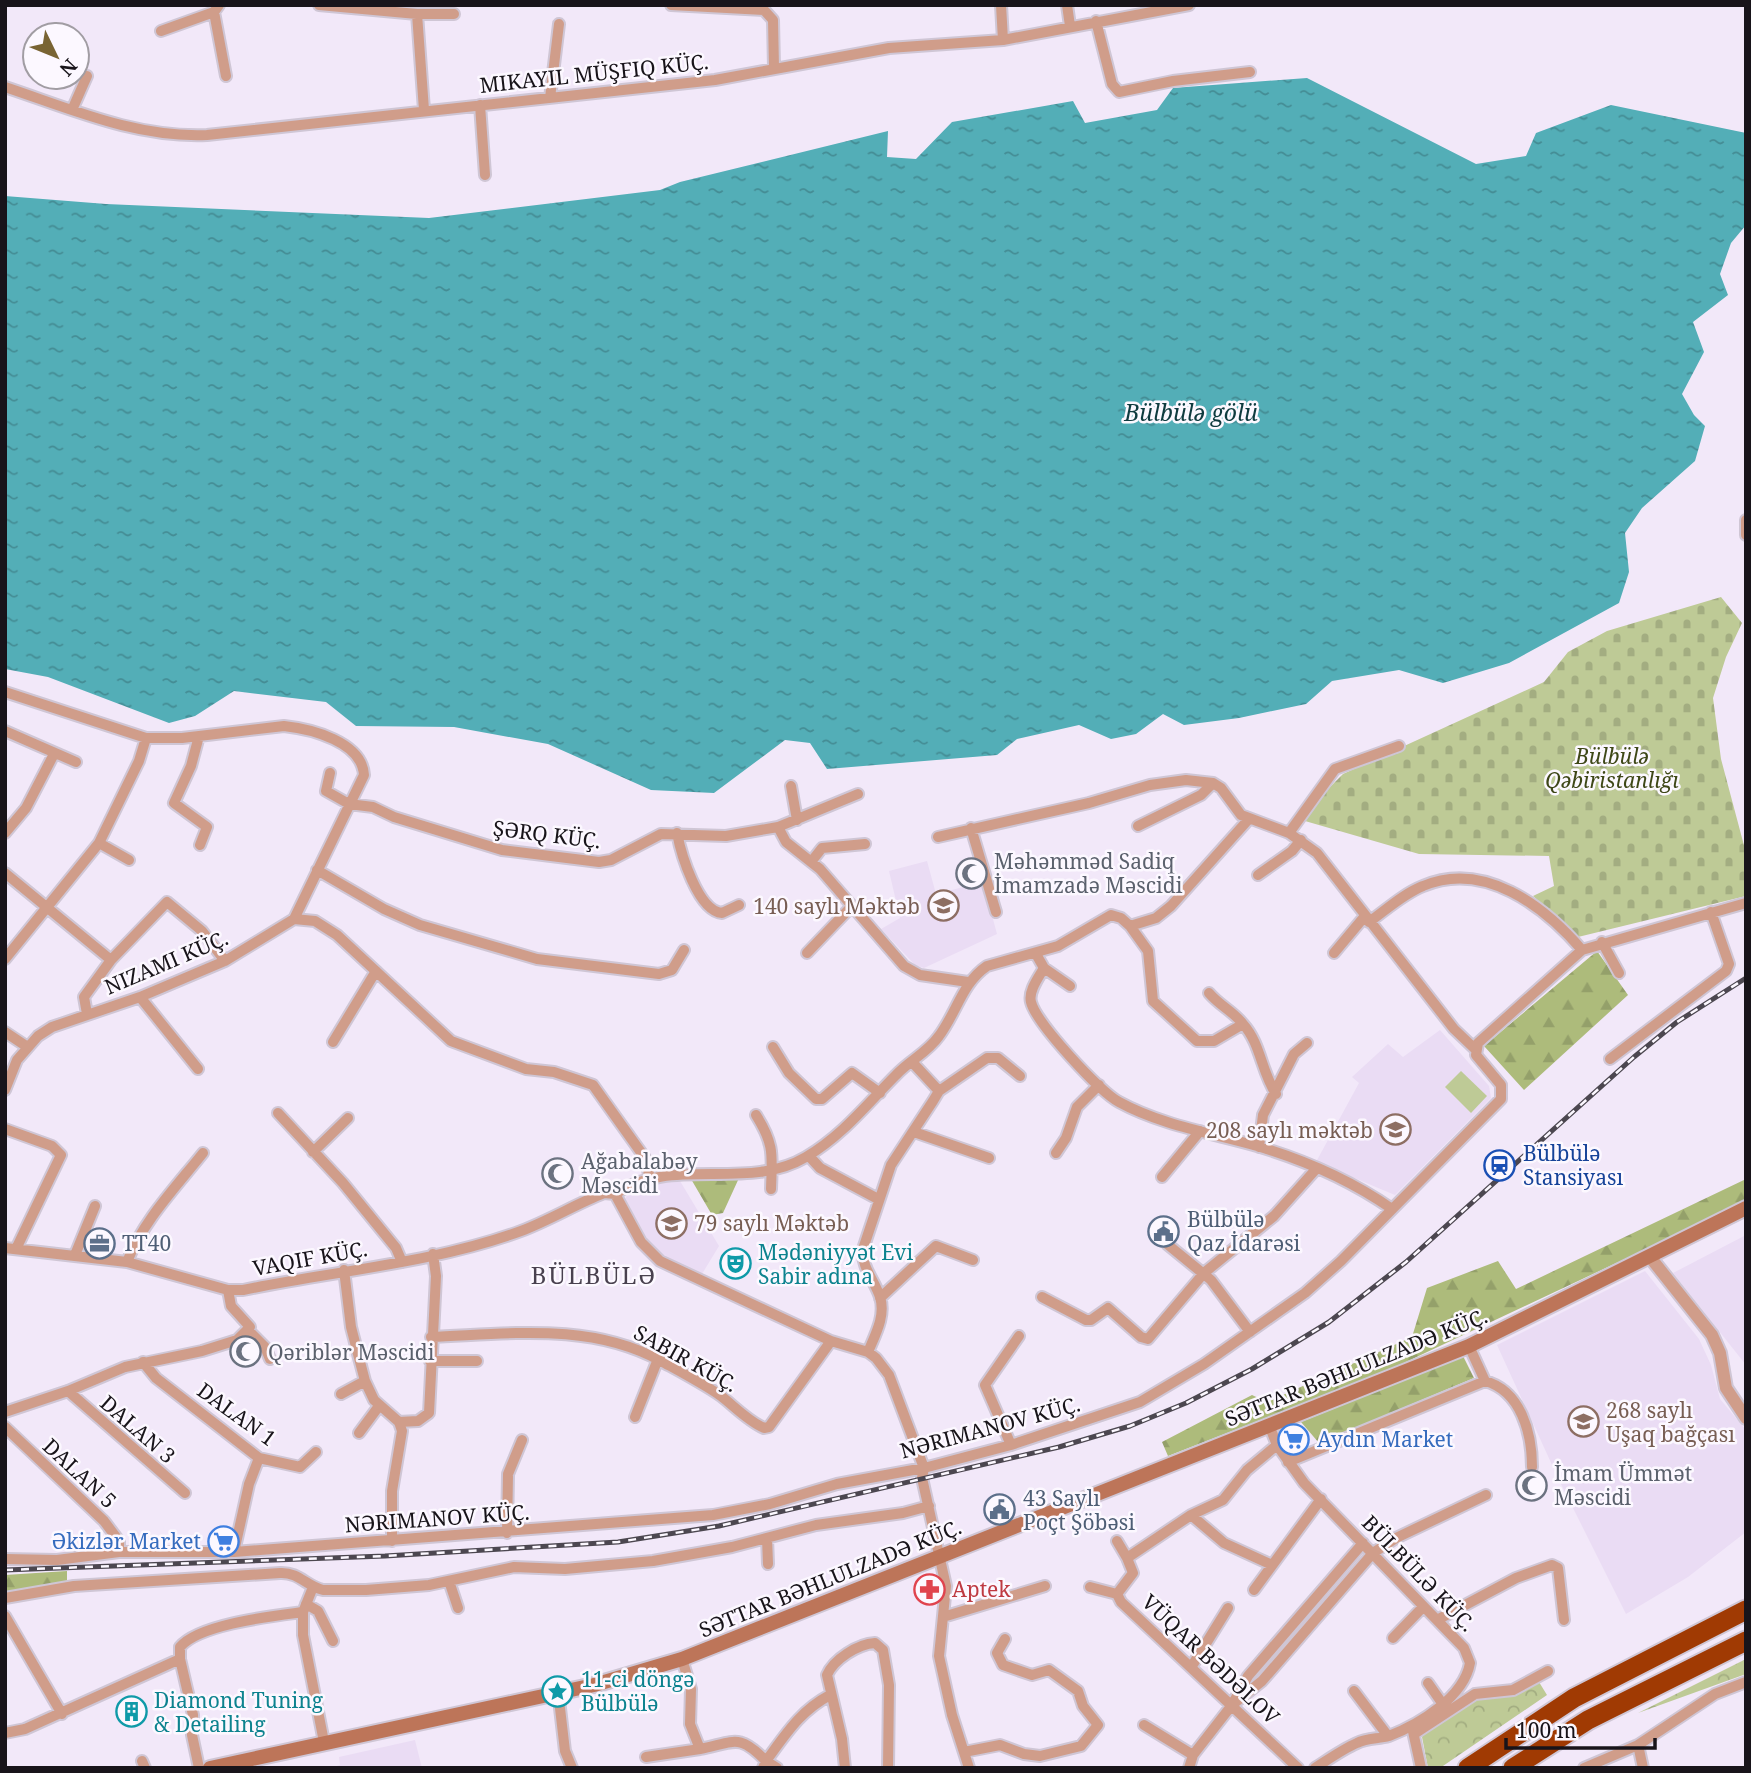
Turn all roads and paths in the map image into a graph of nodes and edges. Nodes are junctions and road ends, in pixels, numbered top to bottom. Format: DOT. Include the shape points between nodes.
graph roads {
  1 [pos="319,5"];
  2 [pos="671,5"];
  3 [pos="1001,5"];
  4 [pos="1067,5"];
  5 [pos="1189,5"];
  6 [pos="216,9"];
  7 [pos="417,13"];
  8 [pos="454,14"];
  9 [pos="1096,21"];
  10 [pos="559,23"];
  11 [pos="1070,26"];
  12 [pos="161,32"];
  13 [pos="1003,40"];
  14 [pos="774,68"];
  15 [pos="1250,72"];
  16 [pos="226,76"];
  17 [pos="5,87"];
  18 [pos="80,91"];
  19 [pos="550,98"];
  20 [pos="480,105"];
  21 [pos="72,110"];
  22 [pos="424,110"];
  23 [pos="485,175"];
  24 [pos="1746,520"];
  25 [pos="1746,535"];
  26 [pos="5,692"];
  27 [pos="5,731"];
  28 [pos="199,736"];
  29 [pos="146,738"];
  30 [pos="1399,746"];
  31 [pos="54,754"];
  32 [pos="76,762"];
  33 [pos="330,773"];
  34 [pos="1213,783"];
  35 [pos="791,786"];
  36 [pos="858,794"];
  37 [pos="349,804"];
  38 [pos="797,820"];
  39 [pos="1248,820"];
  40 [pos="1138,826"];
  41 [pos="778,827"];
  42 [pos="971,828"];
  43 [pos="5,832"];
  44 [pos="677,833"];
  45 [pos="1289,833"];
  46 [pos="938,837"];
  47 [pos="1301,840"];
  48 [pos="99,843"];
  49 [pos="865,844"];
  50 [pos="200,845"];
  51 [pos="128,860"];
  52 [pos="811,862"];
  53 [pos="317,870"];
  54 [pos="5,873"];
  55 [pos="1258,874"];
  56 [pos="1746,903"];
  57 [pos="739,905"];
  58 [pos="851,907"];
  59 [pos="45,908"];
  60 [pos="996,912"];
  61 [pos="1711,912"];
  62 [pos="294,919"];
  63 [pos="1367,919"];
  64 [pos="1130,926"];
  65 [pos="1602,942"];
  66 [pos="684,950"];
  67 [pos="1582,950"];
  68 [pos="807,953"];
  69 [pos="1334,953"];
  70 [pos="1036,954"];
  71 [pos="5,959"];
  72 [pos="111,960"];
  73 [pos="226,961"];
  74 [pos="1044,968"];
  75 [pos="376,971"];
  76 [pos="1619,973"];
  77 [pos="968,982"];
  78 [pos="1070,986"];
  79 [pos="1209,993"];
  80 [pos="140,997"];
  81 [pos="87,1014"];
  82 [pos="1243,1024"];
  83 [pos="5,1032"];
  84 [pos="333,1042"];
  85 [pos="1307,1043"];
  86 [pos="26,1046"];
  87 [pos="773,1047"];
  88 [pos="1475,1049"];
  89 [pos="1610,1059"];
  90 [pos="913,1063"];
  91 [pos="198,1069"];
  92 [pos="1020,1076"];
  93 [pos="1099,1085"];
  94 [pos="5,1090"];
  95 [pos="939,1091"];
  96 [pos="880,1093"];
  97 [pos="1276,1094"];
  98 [pos="278,1113"];
  99 [pos="756,1115"];
  100 [pos="348,1118"];
  101 [pos="5,1129"];
  102 [pos="1200,1131"];
  103 [pos="914,1132"];
  104 [pos="1259,1147"];
  105 [pos="313,1152"];
  106 [pos="202,1153"];
  107 [pos="1056,1153"];
  108 [pos="809,1156"];
  109 [pos="989,1158"];
  110 [pos="1317,1168"];
  111 [pos="772,1173"];
  112 [pos="1162,1177"];
  113 [pos="650,1178"];
  114 [pos="771,1189"];
  115 [pos="615,1194"];
  116 [pos="878,1199"];
  117 [pos="94,1206"];
  118 [pos="1746,1208"];
  119 [pos="1392,1209"];
  120 [pos="1167,1244"];
  121 [pos="11,1248"];
  122 [pos="433,1254"];
  123 [pos="75,1255"];
  124 [pos="1650,1257"];
  125 [pos="973,1260"];
  126 [pos="127,1262"];
  127 [pos="402,1262"];
  128 [pos="344,1270"];
  129 [pos="1205,1273"];
  130 [pos="228,1290"];
  131 [pos="1042,1297"];
  132 [pos="880,1298"];
  133 [pos="249,1331"];
  134 [pos="1250,1332"];
  135 [pos="1019,1336"];
  136 [pos="431,1337"];
  137 [pos="831,1342"];
  138 [pos="1469,1346"];
  139 [pos="868,1353"];
  140 [pos="270,1359"];
  141 [pos="658,1359"];
  142 [pos="430,1361"];
  143 [pos="143,1362"];
  144 [pos="477,1362"];
  145 [pos="365,1381"];
  146 [pos="1485,1381"];
  147 [pos="68,1391"];
  148 [pos="341,1394"];
  149 [pos="379,1406"];
  150 [pos="6,1409"];
  151 [pos="635,1418"];
  152 [pos="1746,1418"];
  153 [pos="399,1422"];
  154 [pos="1269,1425"];
  155 [pos="5,1427"];
  156 [pos="359,1433"];
  157 [pos="522,1440"];
  158 [pos="1011,1445"];
  159 [pos="1277,1445"];
  160 [pos="316,1452"];
  161 [pos="259,1458"];
  162 [pos="1288,1462"];
  163 [pos="1532,1467"];
  164 [pos="924,1468"];
  165 [pos="185,1493"];
  166 [pos="1486,1495"];
  167 [pos="1321,1499"];
  168 [pos="929,1506"];
  169 [pos="1192,1515"];
  170 [pos="507,1533"];
  171 [pos="766,1538"];
  172 [pos="392,1541"];
  173 [pos="1117,1541"];
  174 [pos="1363,1543"];
  175 [pos="119,1552"];
  176 [pos="234,1552"];
  177 [pos="1373,1553"];
  178 [pos="941,1556"];
  179 [pos="1127,1558"];
  180 [pos="5,1559"];
  181 [pos="768,1564"];
  182 [pos="1272,1565"];
  183 [pos="449,1581"];
  184 [pos="1045,1586"];
  185 [pos="313,1587"];
  186 [pos="1090,1587"];
  187 [pos="1254,1590"];
  188 [pos="1117,1594"];
  189 [pos="5,1598"];
  190 [pos="1423,1607"];
  191 [pos="305,1608"];
  192 [pos="458,1608"];
  193 [pos="1228,1608"];
  194 [pos="1745,1610"];
  195 [pos="5,1616"];
  196 [pos="943,1617"];
  197 [pos="1437,1620"];
  198 [pos="1564,1620"];
  199 [pos="1393,1638"];
  200 [pos="1005,1639"];
  201 [pos="334,1641"];
  202 [pos="1746,1641"];
  203 [pos="180,1659"];
  204 [pos="682,1659"];
  205 [pos="1192,1666"];
  206 [pos="1548,1671"];
  207 [pos="1746,1682"];
  208 [pos="1428,1683"];
  209 [pos="558,1691"];
  210 [pos="1354,1691"];
  211 [pos="830,1695"];
  212 [pos="1442,1703"];
  213 [pos="1232,1705"];
  214 [pos="62,1714"];
  215 [pos="1144,1725"];
  216 [pos="1413,1729"];
  217 [pos="5,1733"];
  218 [pos="1388,1736"];
  219 [pos="324,1742"];
  220 [pos="1638,1745"];
  221 [pos="701,1749"];
  222 [pos="964,1752"];
  223 [pos="1194,1755"];
  224 [pos="646,1757"];
  225 [pos="765,1764"];
  226 [pos="570,1767"];
  227 [pos="199,1768"];
  228 [pos="210,1768"];
  229 [pos="777,1768"];
  230 [pos="845,1768"];
  231 [pos="888,1768"];
  232 [pos="969,1768"];
  233 [pos="1189,1768"];
  234 [pos="1298,1768"];
  235 [pos="1315,1768"];
  236 [pos="1422,1768"];
  237 [pos="1468,1768"];
  238 [pos="1513,1768"];
  239 [pos="1584,1768"];
  240 [pos="1643,1768"];
  1 -- 7 [label="street"];
  2 -- 14 [label="street" via="764,10 772,20"];
  3 -- 13 [label="street"];
  4 -- 11 [label="street"];
  5 -- 9 [label="street"];
  6 -- 12 [label="street"];
  6 -- 16 [label="street"];
  7 -- 8 [label="street"];
  7 -- 22 [label="street"];
  9 -- 11 [label="street"];
  9 -- 15 [label="street" via="1112,84 1119,92 1173,80"];
  10 -- 19 [label="street"];
  11 -- 13 [label="street"];
  13 -- 14 [label="street" via="889,48"];
  14 -- 19 [label="street" via="715,80"];
  17 -- 21 [label="street"];
  18 -- 21 [label="street"];
  19 -- 20 [label="street"];
  20 -- 22 [label="street"];
  20 -- 23 [label="street"];
  21 -- 22 [label="street" via="129,128 183,136"];
  24 -- 25 [label="street"];
  26 -- 29 [label="street"];
  27 -- 31 [label="street"];
  28 -- 29 [label="street"];
  28 -- 37 [label="street" via="284,726 314,731 356,754 363,763 364,775"];
  28 -- 50 [label="street" via="174,803 207,827"];
  29 -- 48 [label="street"];
  30 -- 45 [label="street" via="1335,769"];
  31 -- 32 [label="street"];
  31 -- 43 [label="street" via="26,808"];
  33 -- 37 [label="street" via="326,791"];
  34 -- 39 [label="street"];
  34 -- 40 [label="street" via="1201,794"];
  34 -- 42 [label="street" via="1186,780 1150,785"];
  35 -- 38 [label="street"];
  36 -- 38 [label="street, ŞƏRQ KÜÇ."];
  37 -- 44 [label="street, ŞƏRQ KÜÇ." via="373,807 502,850 599,862 661,834"];
  37 -- 53 [label="street"];
  38 -- 41 [label="street, ŞƏRQ KÜÇ."];
  39 -- 45 [label="street, NƏRIMANOV KÜÇ."];
  39 -- 64 [label="street" via="1171,906 1156,918"];
  41 -- 44 [label="street, ŞƏRQ KÜÇ." via="726,836"];
  41 -- 52 [label="street" via="786,842"];
  42 -- 46 [label="street"];
  42 -- 60 [label="street"];
  44 -- 57 [label="street" via="685,866 708,907 723,914"];
  45 -- 47 [label="street, NƏRIMANOV KÜÇ."];
  47 -- 55 [label="street"];
  47 -- 63 [label="street, NƏRIMANOV KÜÇ." via="1332,870"];
  48 -- 51 [label="street"];
  48 -- 59 [label="street"];
  49 -- 52 [label="street" via="822,848"];
  52 -- 58 [label="street"];
  53 -- 62 [label="street"];
  53 -- 66 [label="street" via="404,919 537,959 659,974 672,970"];
  54 -- 59 [label="street"];
  56 -- 61 [label="street"];
  58 -- 68 [label="street"];
  58 -- 77 [label="street" via="892,956 912,972"];
  59 -- 71 [label="street"];
  59 -- 72 [label="street"];
  61 -- 65 [label="street"];
  61 -- 89 [label="street" via="1729,964 1726,971"];
  62 -- 73 [label="street, NIZAMI KÜÇ."];
  62 -- 75 [label="street" via="328,928"];
  63 -- 67 [label="street" via="1424,885 1447,879 1490,883 1530,901"];
  63 -- 69 [label="street"];
  63 -- 88 [label="street, NƏRIMANOV KÜÇ."];
  64 -- 70 [label="street" via="1111,915"];
  64 -- 82 [label="street" via="1149,951 1153,1001 1188,1035 1197,1041 1214,1041"];
  65 -- 67 [label="street"];
  65 -- 76 [label="street"];
  67 -- 88 [label="street"];
  70 -- 74 [label="street"];
  70 -- 77 [label="street" via="987,966"];
  72 -- 73 [label="street" via="167,902 202,931"];
  72 -- 81 [label="street" via="84,997"];
  73 -- 80 [label="street, NIZAMI KÜÇ."];
  74 -- 78 [label="street"];
  74 -- 93 [label="street" via="1031,993 1033,1007 1049,1032"];
  75 -- 84 [label="street"];
  75 -- 113 [label="street" via="451,1041 526,1069 554,1072 593,1085 645,1158"];
  77 -- 90 [label="street" via="941,1034"];
  79 -- 82 [label="street"];
  80 -- 81 [label="street, NIZAMI KÜÇ."];
  80 -- 91 [label="street"];
  81 -- 86 [label="street, NIZAMI KÜÇ." via="52,1027"];
  82 -- 97 [label="street" via="1258,1045 1264,1075"];
  83 -- 86 [label="street"];
  85 -- 97 [label="street" via="1294,1054"];
  86 -- 94 [label="street, NIZAMI KÜÇ."];
  87 -- 96 [label="street" via="789,1073 816,1099 852,1073"];
  88 -- 119 [label="street, NƏRIMANOV KÜÇ." via="1500,1085 1501,1099"];
  90 -- 95 [label="street"];
  90 -- 96 [label="street"];
  92 -- 95 [label="street" via="998,1058 987,1058"];
  93 -- 102 [label="street" via="1116,1101 1146,1115"];
  93 -- 107 [label="street" via="1077,1107"];
  95 -- 103 [label="street"];
  96 -- 108 [label="street" via="854,1122"];
  97 -- 104 [label="street" via="1260,1122"];
  98 -- 105 [label="street"];
  99 -- 111 [label="street" via="770,1138"];
  100 -- 105 [label="street"];
  101 -- 121 [label="street" via="52,1146 61,1155"];
  102 -- 104 [label="street"];
  102 -- 112 [label="street"];
  103 -- 109 [label="street"];
  103 -- 116 [label="street" via="891,1165"];
  104 -- 110 [label="street"];
  105 -- 127 [label="street" via="373,1220"];
  106 -- 126 [label="street" via="134,1243"];
  108 -- 111 [label="street"];
  108 -- 116 [label="street" via="820,1168"];
  110 -- 119 [label="street"];
  110 -- 129 [label="street" via="1274,1216"];
  111 -- 113 [label="street, VAQIF KÜÇ."];
  111 -- 114 [label="street"];
  113 -- 115 [label="street, VAQIF KÜÇ."];
  115 -- 122 [label="street, VAQIF KÜÇ." via="604,1193 522,1231"];
  115 -- 137 [label="street" via="641,1242 660,1261"];
  116 -- 132 [label="street" via="862,1255"];
  117 -- 123 [label="street"];
  118 -- 124 [label="main road, SƏTTAR BƏHLULZADƏ KÜÇ."];
  119 -- 134 [label="street, NƏRIMANOV KÜÇ." via="1325,1276"];
  120 -- 129 [label="street"];
  121 -- 123 [label="street, VAQIF KÜÇ."];
  122 -- 127 [label="street, VAQIF KÜÇ."];
  122 -- 136 [label="street" via="436,1276"];
  123 -- 126 [label="street, VAQIF KÜÇ."];
  124 -- 138 [label="main road, SƏTTAR BƏHLULZADƏ KÜÇ."];
  124 -- 152 [label="street" via="1712,1335 1726,1388"];
  125 -- 132 [label="street" via="936,1246"];
  126 -- 130 [label="street, VAQIF KÜÇ."];
  127 -- 128 [label="street, VAQIF KÜÇ."];
  128 -- 130 [label="street, VAQIF KÜÇ."];
  128 -- 145 [label="street" via="351,1327"];
  129 -- 131 [label="street" via="1148,1339 1108,1308 1086,1320"];
  129 -- 134 [label="street"];
  130 -- 133 [label="street" via="231,1306"];
  132 -- 139 [label="street" via="881,1319"];
  133 -- 140 [label="street"];
  133 -- 143 [label="street" via="202,1352"];
  134 -- 158 [label="street, NƏRIMANOV KÜÇ." via="1140,1402"];
  135 -- 158 [label="street" via="985,1385"];
  136 -- 141 [label="street, SABIR KÜÇ." via="586,1335 623,1343"];
  136 -- 142 [label="street"];
  137 -- 139 [label="street"];
  137 -- 141 [label="street, SABIR KÜÇ." via="800,1388 764,1428 706,1385"];
  138 -- 146 [label="street"];
  138 -- 154 [label="main road, SƏTTAR BƏHLULZADƏ KÜÇ."];
  139 -- 164 [label="street" via="889,1375"];
  141 -- 151 [label="street"];
  142 -- 144 [label="street"];
  142 -- 153 [label="street" via="429,1413 418,1421"];
  143 -- 147 [label="street"];
  143 -- 161 [label="street, DALAN 1" via="156,1378"];
  145 -- 148 [label="street"];
  145 -- 149 [label="street"];
  146 -- 162 [label="street"];
  146 -- 163 [label="street" via="1505,1389 1513,1399 1530,1437"];
  147 -- 150 [label="street"];
  147 -- 165 [label="street, DALAN 3"];
  149 -- 153 [label="street"];
  149 -- 156 [label="street"];
  153 -- 172 [label="street" via="402,1431 392,1491"];
  154 -- 159 [label="street, BÜLBÜLƏ KÜÇ."];
  154 -- 178 [label="main road, SƏTTAR BƏHLULZADƏ KÜÇ."];
  155 -- 175 [label="street, DALAN 5" via="104,1521 119,1541"];
  157 -- 170 [label="street" via="508,1474"];
  158 -- 164 [label="street, NƏRIMANOV KÜÇ."];
  159 -- 162 [label="street, BÜLBÜLƏ KÜÇ."];
  159 -- 169 [label="street" via="1247,1470 1223,1500"];
  160 -- 161 [label="street, DALAN 1" via="300,1467"];
  161 -- 176 [label="street" via="248,1484"];
  162 -- 167 [label="street, BÜLBÜLƏ KÜÇ."];
  164 -- 168 [label="street"];
  164 -- 170 [label="street, NƏRIMANOV KÜÇ." via="713,1515"];
  166 -- 177 [label="street"];
  167 -- 174 [label="street, BÜLBÜLƏ KÜÇ."];
  167 -- 182 [label="street"];
  168 -- 171 [label="street"];
  168 -- 178 [label="street"];
  169 -- 179 [label="street"];
  169 -- 182 [label="street" via="1224,1543"];
  170 -- 172 [label="street, NƏRIMANOV KÜÇ."];
  171 -- 181 [label="street"];
  171 -- 183 [label="street" via="653,1561 565,1569 514,1567"];
  172 -- 176 [label="street, NƏRIMANOV KÜÇ."];
  173 -- 179 [label="street"];
  174 -- 177 [label="street, BÜLBÜLƏ KÜÇ."];
  174 -- 213 [label="street" via="1248,1676"];
  175 -- 176 [label="street, NƏRIMANOV KÜÇ."];
  175 -- 180 [label="street, NƏRIMANOV KÜÇ." via="57,1560"];
  177 -- 190 [label="street, BÜLBÜLƏ KÜÇ."];
  177 -- 213 [label="street" via="1262,1681"];
  178 -- 196 [label="street" via="947,1597"];
  178 -- 204 [label="main road, SƏTTAR BƏHLULZADƏ KÜÇ."];
  179 -- 188 [label="street, VÜQAR BƏDƏLOV" via="1133,1573"];
  182 -- 187 [label="street"];
  183 -- 185 [label="street" via="366,1590"];
  183 -- 192 [label="street"];
  184 -- 196 [label="street"];
  185 -- 189 [label="street" via="296,1574 280,1573 74,1586"];
  185 -- 191 [label="street"];
  186 -- 188 [label="street"];
  188 -- 205 [label="street, VÜQAR BƏDƏLOV"];
  190 -- 197 [label="street, BÜLBÜLƏ KÜÇ."];
  190 -- 199 [label="street"];
  191 -- 201 [label="street" via="318,1611"];
  191 -- 203 [label="street" via="197,1635 180,1647"];
  191 -- 219 [label="street" via="306,1653"];
  193 -- 205 [label="street"];
  194 -- 237 [label="highway" via="1574,1698"];
  195 -- 214 [label="street"];
  196 -- 222 [label="street" via="939,1656"];
  197 -- 198 [label="street" via="1516,1578 1552,1565 1558,1568"];
  197 -- 212 [label="street, BÜLBÜLƏ KÜÇ." via="1464,1648 1470,1662 1463,1684"];
  200 -- 222 [label="street" via="997,1653 1003,1665 1032,1675 1049,1670 1078,1691 1098,1725 1081,1746 1040,1756 1000,1745"];
  202 -- 238 [label="highway" via="1588,1720"];
  203 -- 214 [label="street"];
  203 -- 227 [label="street"];
  204 -- 209 [label="main road, SƏTTAR BƏHLULZADƏ KÜÇ." via="623,1678"];
  204 -- 221 [label="street" via="691,1689 690,1724"];
  205 -- 213 [label="street, VÜQAR BƏDƏLOV"];
  206 -- 216 [label="street" via="1513,1690 1475,1694"];
  207 -- 220 [label="street" via="1715,1694"];
  208 -- 212 [label="street"];
  209 -- 219 [label="main road, SƏTTAR BƏHLULZADƏ KÜÇ."];
  209 -- 226 [label="street"];
  210 -- 218 [label="street"];
  211 -- 225 [label="street" via="798,1716"];
  211 -- 230 [label="street"];
  211 -- 231 [label="street" via="827,1675 831,1667 854,1650 870,1643 879,1645 889,1685"];
  212 -- 216 [label="street, BÜLBÜLƏ KÜÇ."];
  213 -- 223 [label="street"];
  213 -- 234 [label="street, VÜQAR BƏDƏLOV"];
  214 -- 217 [label="street"];
  215 -- 223 [label="street"];
  216 -- 218 [label="street, BÜLBÜLƏ KÜÇ."];
  216 -- 236 [label="street"];
  218 -- 235 [label="street, BÜLBÜLƏ KÜÇ." via="1360,1741"];
  219 -- 228 [label="main road, SƏTTAR BƏHLULZADƏ KÜÇ."];
  220 -- 239 [label="street"];
  220 -- 240 [label="street"];
  221 -- 224 [label="street"];
  221 -- 225 [label="street" via="739,1740 747,1742"];
  222 -- 232 [label="street"];
  223 -- 233 [label="street"];
  225 -- 229 [label="street"];
}
